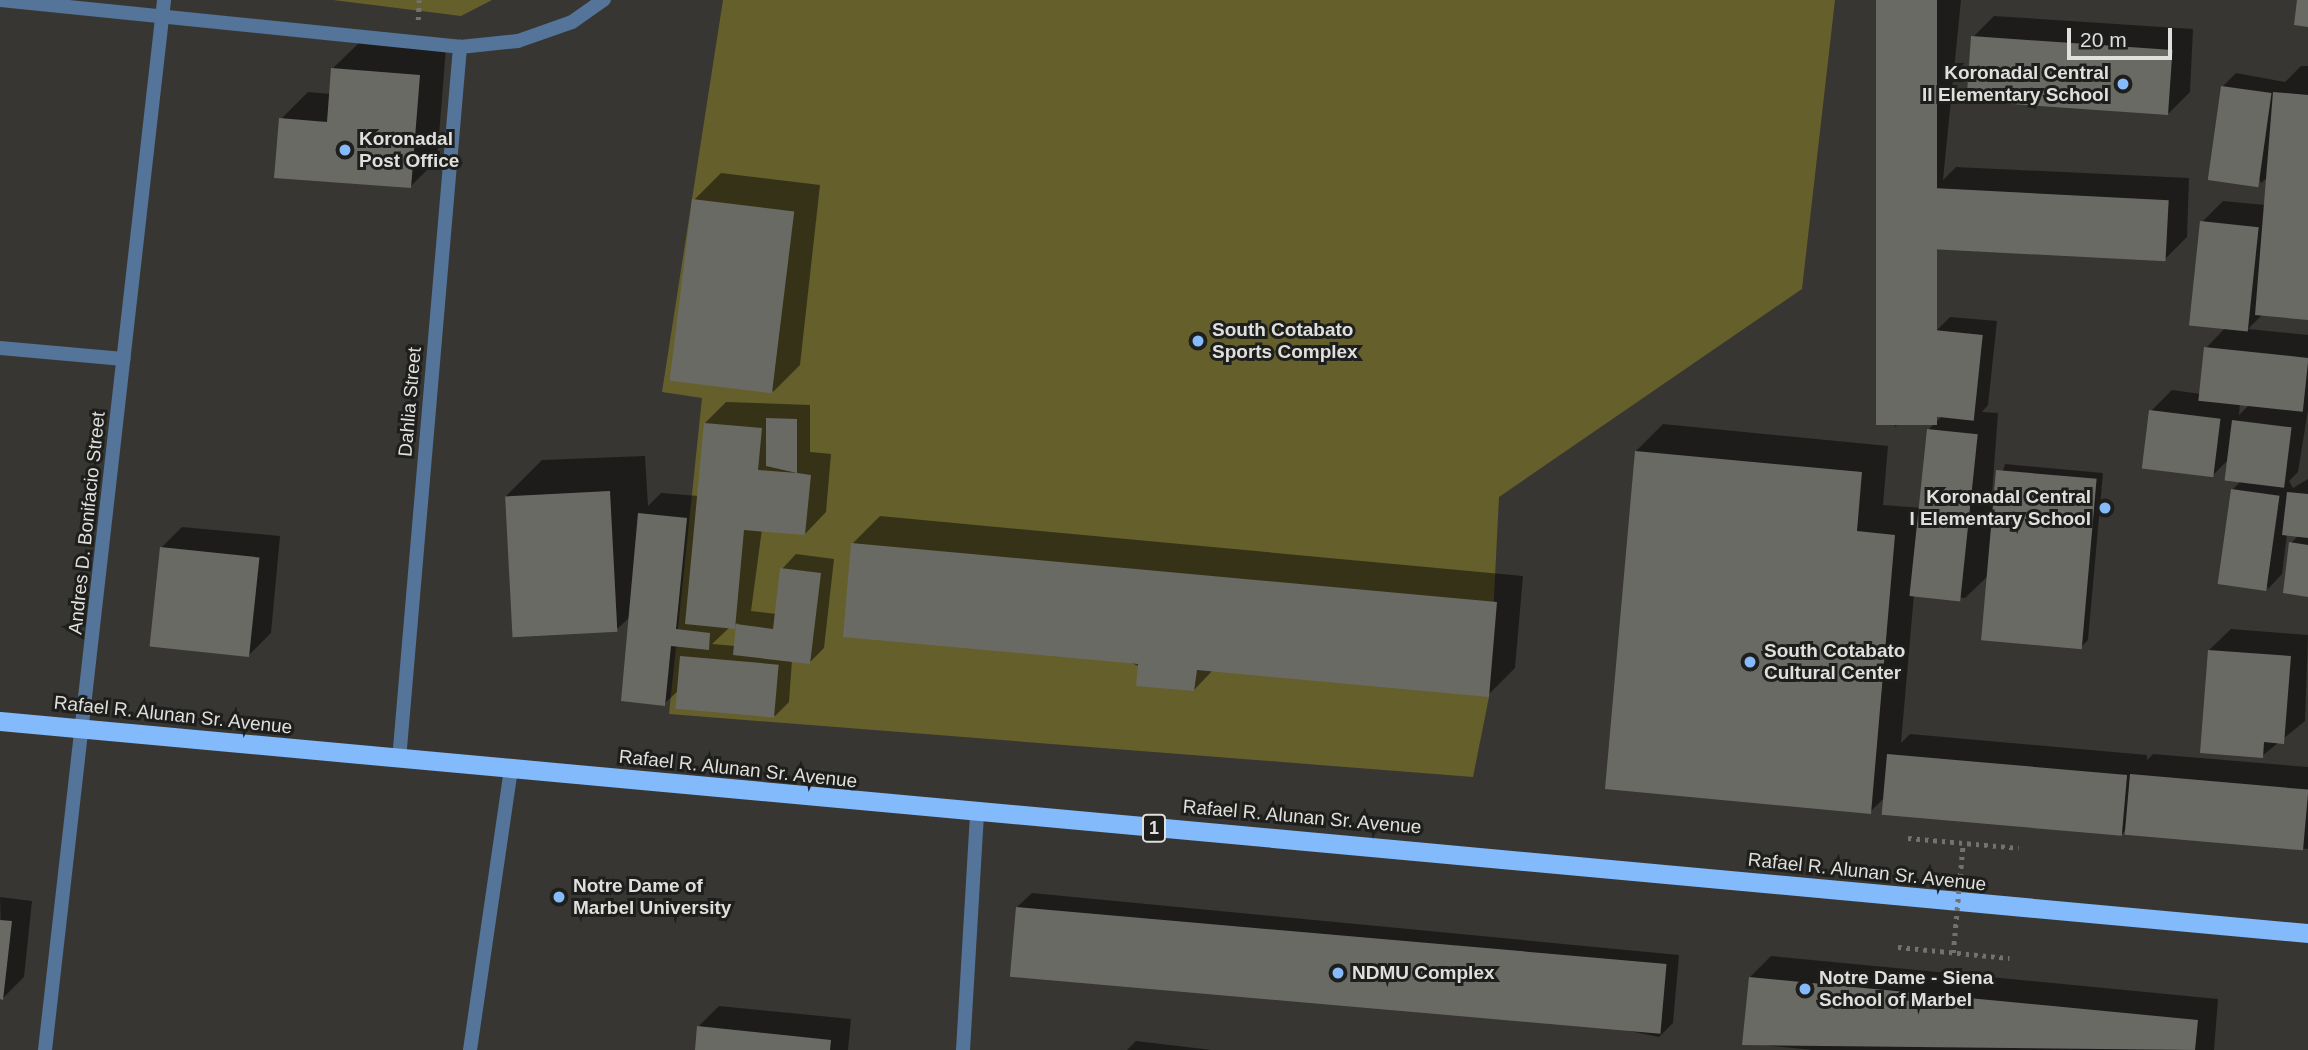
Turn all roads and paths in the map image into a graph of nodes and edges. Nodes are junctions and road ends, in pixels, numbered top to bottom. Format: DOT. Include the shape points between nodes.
graph roads {
  1 [pos="0,0"];
  2 [pos="164,0"];
  3 [pos="604,0"];
  4 [pos="162,16"];
  5 [pos="460,47"];
  6 [pos="0,348"];
  7 [pos="124,359"];
  8 [pos="0,721"];
  9 [pos="83,730"];
  10 [pos="399,760"];
  11 [pos="510,769"];
  12 [pos="977,813"];
  13 [pos="1908,838"];
  14 [pos="1963,843"];
  15 [pos="2019,848"];
  16 [pos="2308,933"];
  17 [pos="1898,947"];
  18 [pos="1953,953"];
  19 [pos="2009,958"];
  20 [pos="45,1050"];
  21 [pos="470,1050"];
  22 [pos="963,1050"];
  1 -- 4 [label="street"];
  2 -- 4 [label="street, Andres D. Bonifacio Street"];
  3 -- 5 [label="street" via="572,22 518,41"];
  4 -- 5 [label="street"];
  4 -- 7 [label="street, Andres D. Bonifacio Street"];
  5 -- 10 [label="street, Dahlia Street"];
  6 -- 7 [label="street"];
  7 -- 9 [label="street, Andres D. Bonifacio Street"];
  8 -- 9 [label="highway, Rafael R. Alunan Sr. Avenue / 1"];
  9 -- 10 [label="highway, Rafael R. Alunan Sr. Avenue / 1"];
  9 -- 20 [label="street, Andres D. Bonifacio Street"];
  10 -- 11 [label="highway, Rafael R. Alunan Sr. Avenue / 1"];
  11 -- 12 [label="highway, Rafael R. Alunan Sr. Avenue / 1"];
  11 -- 21 [label="street"];
  12 -- 16 [label="highway, Rafael R. Alunan Sr. Avenue / 1"];
  12 -- 22 [label="street"];
  13 -- 14 [label="path"];
  14 -- 15 [label="path"];
  14 -- 18 [label="path, bridge"];
  17 -- 18 [label="path"];
  18 -- 19 [label="path"];
}
